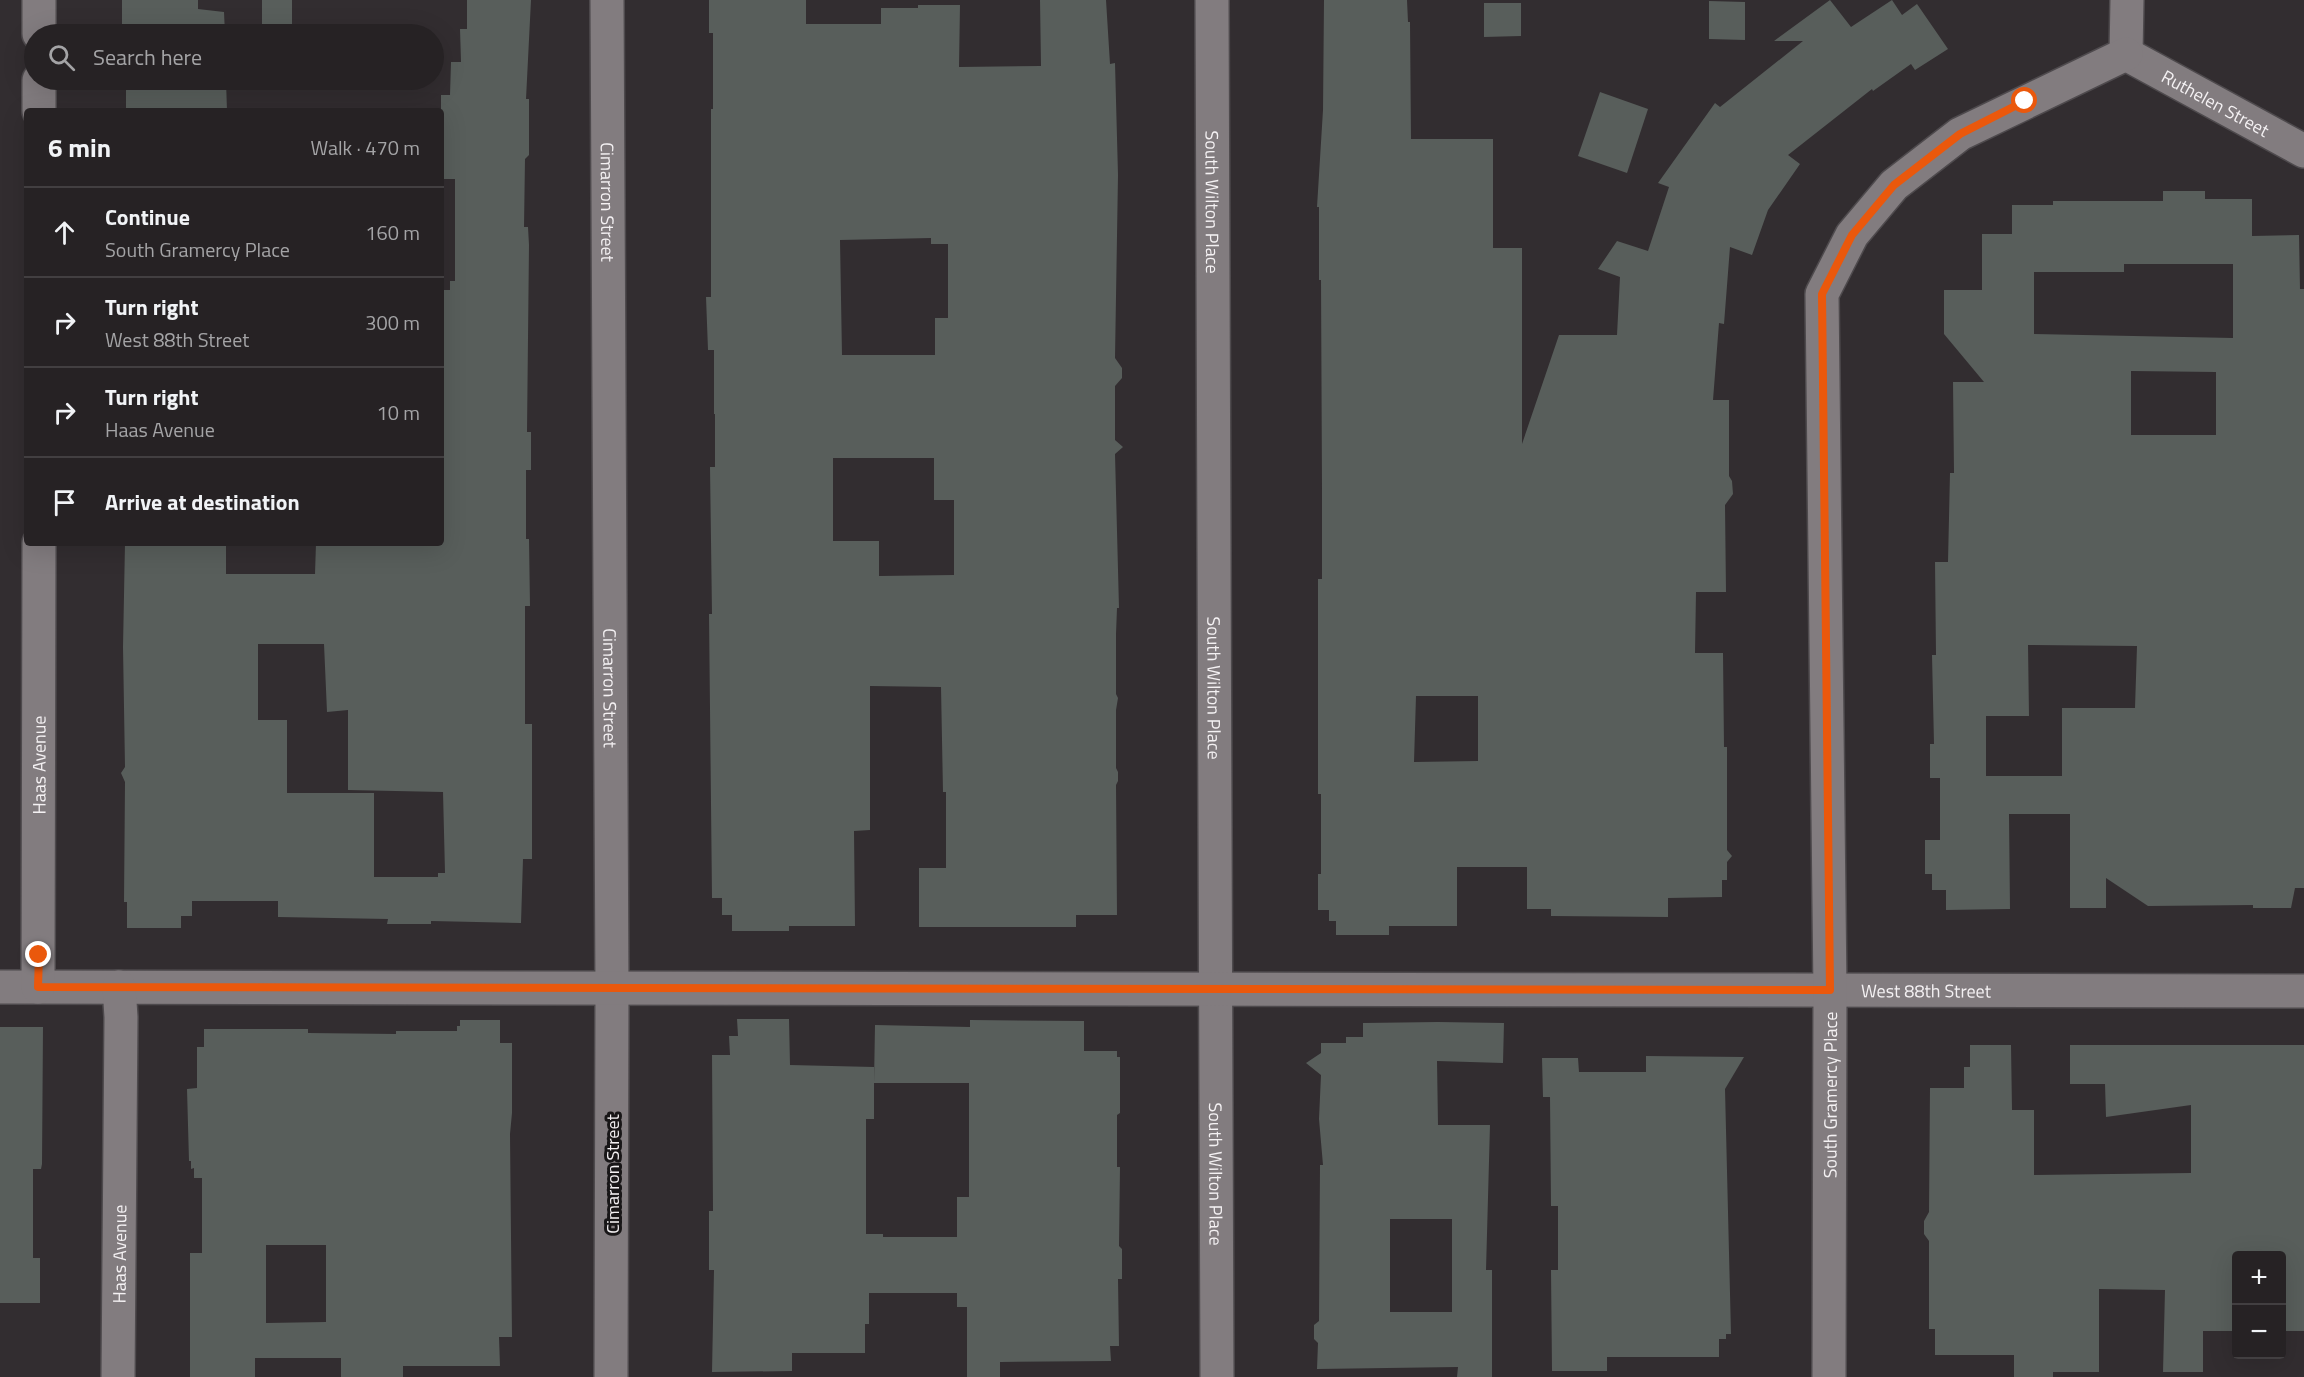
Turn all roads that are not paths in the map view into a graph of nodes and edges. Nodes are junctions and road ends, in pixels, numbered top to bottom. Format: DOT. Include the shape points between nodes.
graph roads {
  1 [pos="39,0"];
  2 [pos="607,0"];
  3 [pos="1212,0"];
  4 [pos="2127,0"];
  5 [pos="39,24"];
  6 [pos="2127,54"];
  7 [pos="39,90"];
  8 [pos="39,108"];
  9 [pos="2304,151"];
  10 [pos="39,546"];
  11 [pos="0,987"];
  12 [pos="38,987"];
  13 [pos="119,987"];
  14 [pos="612,988"];
  15 [pos="1217,989"];
  16 [pos="1830,990"];
  17 [pos="2304,991"];
  18 [pos="118,1377"];
  19 [pos="611,1377"];
  20 [pos="1217,1377"];
  21 [pos="1829,1377"];
  1 -- 5 [label="street"];
  2 -- 14 [label="street, Cimarron Street"];
  3 -- 15 [label="street, South Wilton Place"];
  4 -- 6 [label="street"];
  6 -- 9 [label="street, Ruthelen Street"];
  6 -- 16 [label="street, South Gramercy Place" via="1960,134 1894,185 1852,235 1822,294"];
  7 -- 8 [label="street"];
  10 -- 12 [label="street, Haas Avenue"];
  11 -- 12 [label="street, West 88th Street"];
  12 -- 13 [label="street, West 88th Street"];
  13 -- 14 [label="street, West 88th Street"];
  13 -- 18 [label="street, Haas Avenue"];
  14 -- 15 [label="street, West 88th Street"];
  14 -- 19 [label="street, Cimarron Street"];
  15 -- 16 [label="street, West 88th Street"];
  15 -- 20 [label="street, South Wilton Place"];
  16 -- 17 [label="street, West 88th Street"];
  16 -- 21 [label="street, South Gramercy Place"];
}
